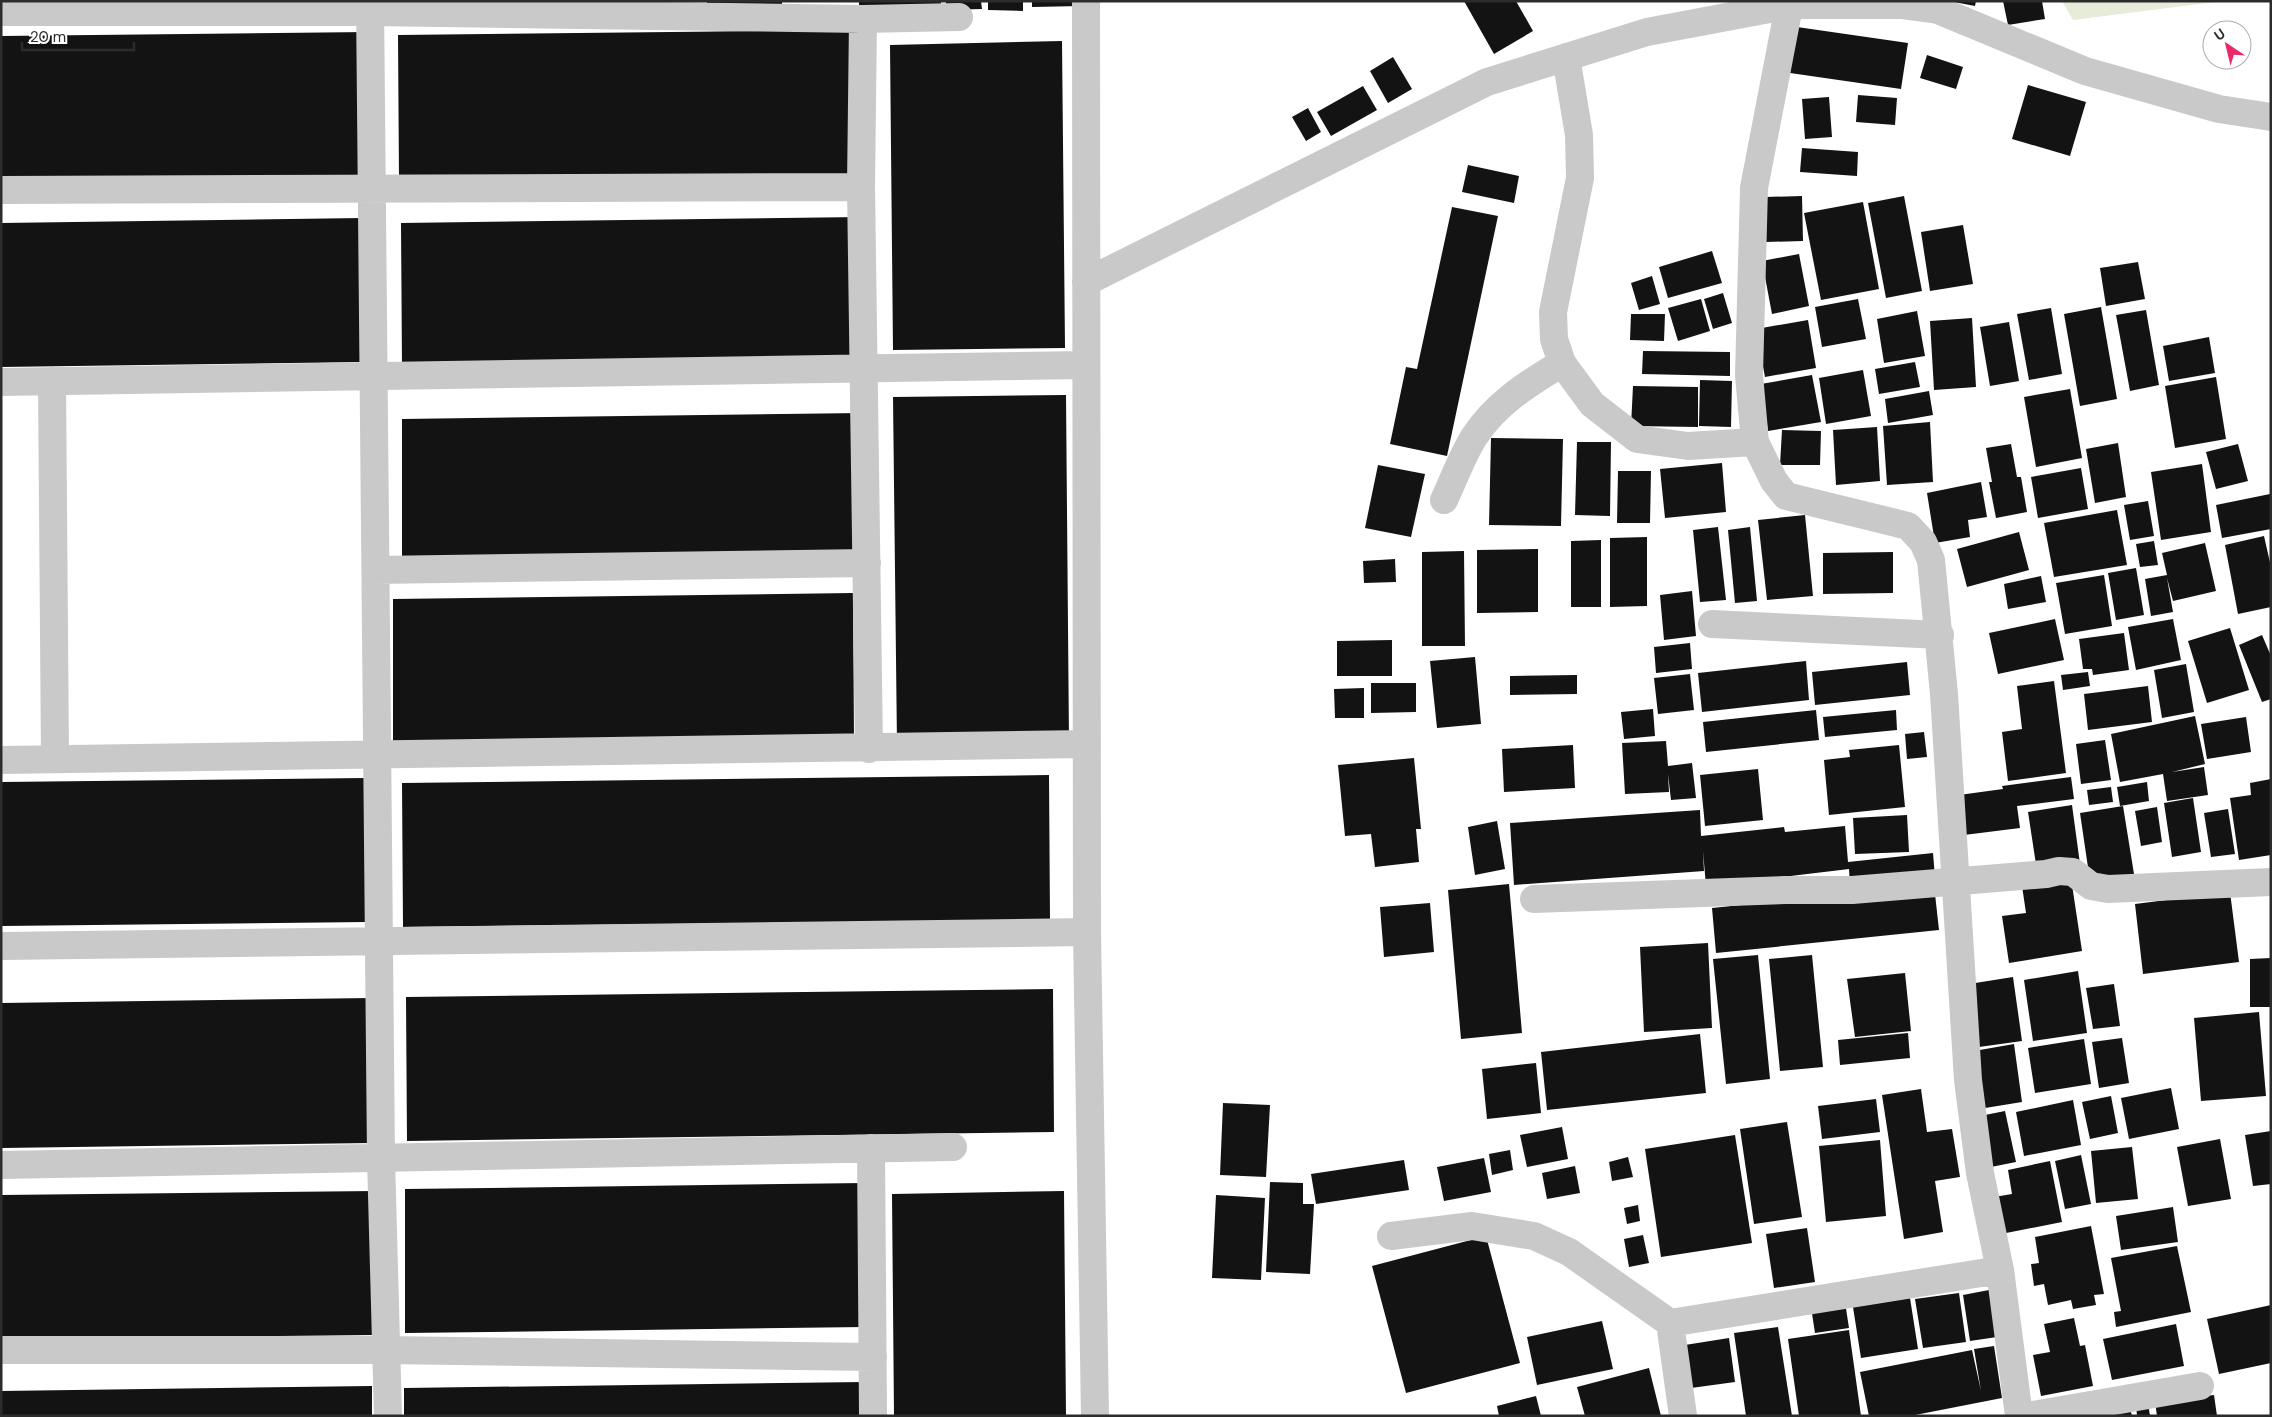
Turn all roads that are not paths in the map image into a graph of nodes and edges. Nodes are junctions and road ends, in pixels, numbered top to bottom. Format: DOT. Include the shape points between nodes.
graph roads {
  1 [pos="1086,1"];
  2 [pos="1790,3"];
  3 [pos="370,6"];
  4 [pos="1,12"];
  5 [pos="959,17"];
  6 [pos="863,19"];
  7 [pos="1566,57"];
  8 [pos="2271,117"];
  9 [pos="861,187"];
  10 [pos="372,188"];
  11 [pos="1,190"];
  12 [pos="1086,282"];
  13 [pos="1562,363"];
  14 [pos="1086,365"];
  15 [pos="864,369"];
  16 [pos="374,376"];
  17 [pos="1,382"];
  18 [pos="52,382"];
  19 [pos="1755,442"];
  20 [pos="1444,500"];
  21 [pos="867,563"];
  22 [pos="376,570"];
  23 [pos="1712,624"];
  24 [pos="1940,635"];
  25 [pos="1086,744"];
  26 [pos="869,749"];
  27 [pos="377,754"];
  28 [pos="55,759"];
  29 [pos="1,760"];
  30 [pos="1957,880"];
  31 [pos="2271,882"];
  32 [pos="1534,899"];
  33 [pos="1087,932"];
  34 [pos="379,941"];
  35 [pos="1,946"];
  36 [pos="953,1147"];
  37 [pos="871,1148"];
  38 [pos="381,1158"];
  39 [pos="1,1164"];
  40 [pos="1391,1236"];
  41 [pos="2000,1270"];
  42 [pos="1670,1323"];
  43 [pos="1,1350"];
  44 [pos="385,1350"];
  45 [pos="873,1357"];
  46 [pos="2200,1386"];
  47 [pos="388,1416"];
  48 [pos="873,1416"];
  49 [pos="1095,1416"];
  50 [pos="1683,1416"];
  51 [pos="2019,1416"];
  52 [pos="2028,1416"];
  1 -- 12 [label="street"];
  2 -- 7 [label="street" via="1647,32"];
  2 -- 8 [label="street" via="1901,5 1938,10 2085,71 2219,109"];
  2 -- 19 [label="street" via="1754,188 1749,376"];
  3 -- 4 [label="street"];
  3 -- 6 [label="street"];
  3 -- 10 [label="street"];
  5 -- 6 [label="street"];
  6 -- 9 [label="street"];
  7 -- 12 [label="street" via="1487,82"];
  7 -- 13 [label="street" via="1579,135 1580,178 1553,312 1554,339"];
  9 -- 10 [label="street"];
  9 -- 15 [label="street"];
  10 -- 11 [label="street"];
  10 -- 16 [label="street"];
  12 -- 14 [label="street"];
  13 -- 19 [label="street" via="1592,404 1637,439 1688,446"];
  13 -- 20 [label="street" via="1503,402 1474,437"];
  14 -- 15 [label="street"];
  14 -- 25 [label="street"];
  15 -- 16 [label="street"];
  15 -- 21 [label="street"];
  16 -- 18 [label="street"];
  16 -- 22 [label="street"];
  17 -- 18 [label="street"];
  18 -- 28 [label="street"];
  19 -- 24 [label="street" via="1774,481 1786,496 1908,526 1922,542 1931,560"];
  21 -- 22 [label="street"];
  21 -- 26 [label="street"];
  22 -- 27 [label="street"];
  23 -- 24 [label="street"];
  24 -- 30 [label="street"];
  25 -- 26 [label="street"];
  25 -- 33 [label="street"];
  26 -- 27 [label="street"];
  27 -- 28 [label="street"];
  27 -- 34 [label="street"];
  28 -- 29 [label="street"];
  30 -- 31 [label="street" via="2059,871 2073,872 2091,886 2108,889"];
  30 -- 32 [label="street" via="1852,890"];
  30 -- 41 [label="street" via="1968,1080 1980,1173"];
  33 -- 34 [label="street"];
  33 -- 49 [label="street"];
  34 -- 35 [label="street"];
  34 -- 38 [label="street"];
  36 -- 37 [label="street"];
  37 -- 38 [label="street"];
  37 -- 45 [label="street"];
  38 -- 39 [label="street"];
  38 -- 44 [label="street"];
  40 -- 42 [label="street" via="1472,1226 1534,1236 1569,1252"];
  41 -- 42 [label="street"];
  41 -- 51 [label="street"];
  42 -- 50 [label="street"];
  43 -- 44 [label="street"];
  44 -- 45 [label="street"];
  44 -- 47 [label="street"];
  45 -- 48 [label="street"];
  46 -- 52 [label="street"];
}
